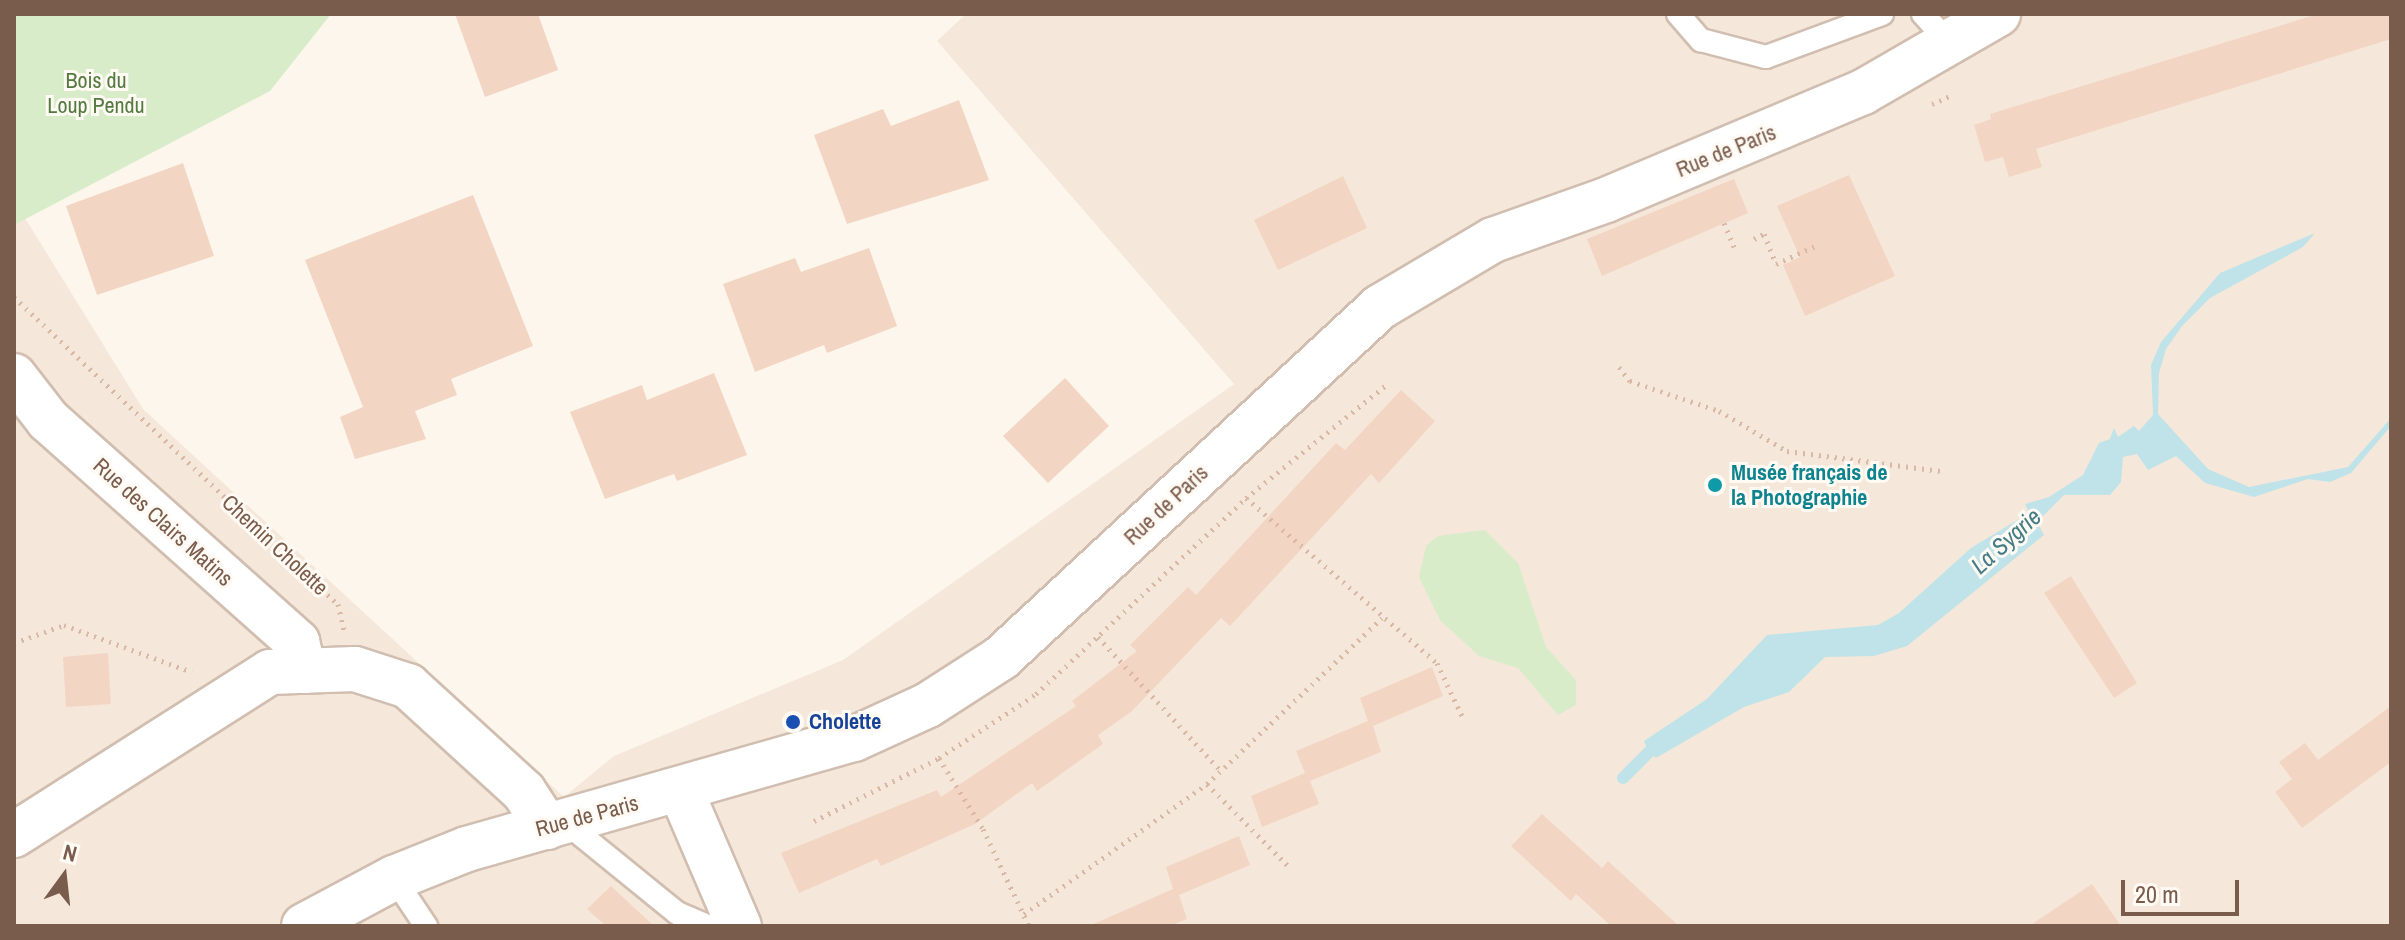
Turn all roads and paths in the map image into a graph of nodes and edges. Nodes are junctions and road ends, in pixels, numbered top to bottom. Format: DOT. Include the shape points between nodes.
graph roads {
  1 [pos="1678,14"];
  2 [pos="1882,14"];
  3 [pos="1998,14"];
  4 [pos="1936,28"];
  5 [pos="1724,223"];
  6 [pos="1754,239"];
  7 [pos="1815,246"];
  8 [pos="1734,247"];
  9 [pos="14,297"];
  10 [pos="1619,367"];
  11 [pos="14,376"];
  12 [pos="1941,471"];
  13 [pos="1246,498"];
  14 [pos="1382,618"];
  15 [pos="1098,637"];
  16 [pos="14,643"];
  17 [pos="355,669"];
  18 [pos="304,671"];
  19 [pos="251,685"];
  20 [pos="1463,718"];
  21 [pos="939,758"];
  22 [pos="1221,771"];
  23 [pos="1207,784"];
  24 [pos="681,791"];
  25 [pos="556,824"];
  26 [pos="14,835"];
  27 [pos="1290,868"];
  28 [pos="394,878"];
  29 [pos="1024,914"];
  30 [pos="304,926"];
  31 [pos="426,926"];
  32 [pos="708,926"];
  33 [pos="739,926"];
  34 [pos="1029,926"];
  1 -- 2 [label="lane" via="1701,40 1766,57"];
  3 -- 4 [label="street, Rue de Paris"];
  4 -- 24 [label="street, Rue de Paris" via="1809,116 1606,200 1493,240 1380,307 1001,658 928,705 854,739"];
  5 -- 8 [label="path"];
  6 -- 7 [label="path" via="1764,234 1776,264"];
  9 -- 17 [label="path, Chemin Cholette" via="338,604"];
  10 -- 12 [label="path" via="1630,381 1719,411 1787,451"];
  11 -- 18 [label="street, Rue des Clairs Matins" via="48,420 297,642"];
  13 -- 14 [label="path"];
  14 -- 20 [label="path" via="1437,663"];
  14 -- 22 [label="path"];
  15 -- 22 [label="path"];
  16 -- 19 [label="path" via="64,625 219,681"];
  17 -- 18 [label="street"];
  17 -- 25 [label="street" via="408,686"];
  18 -- 19 [label="street" via="270,672"];
  19 -- 26 [label="street"];
  21 -- 29 [label="path" via="983,829"];
  22 -- 23 [label="path"];
  23 -- 27 [label="path"];
  23 -- 29 [label="path"];
  24 -- 25 [label="street, Rue de Paris"];
  24 -- 33 [label="street"];
  25 -- 28 [label="street, Rue de Paris" via="467,849"];
  25 -- 32 [label="lane" via="677,913"];
  28 -- 30 [label="street, Rue de Paris"];
  28 -- 31 [label="lane"];
  29 -- 34 [label="path"];
}
